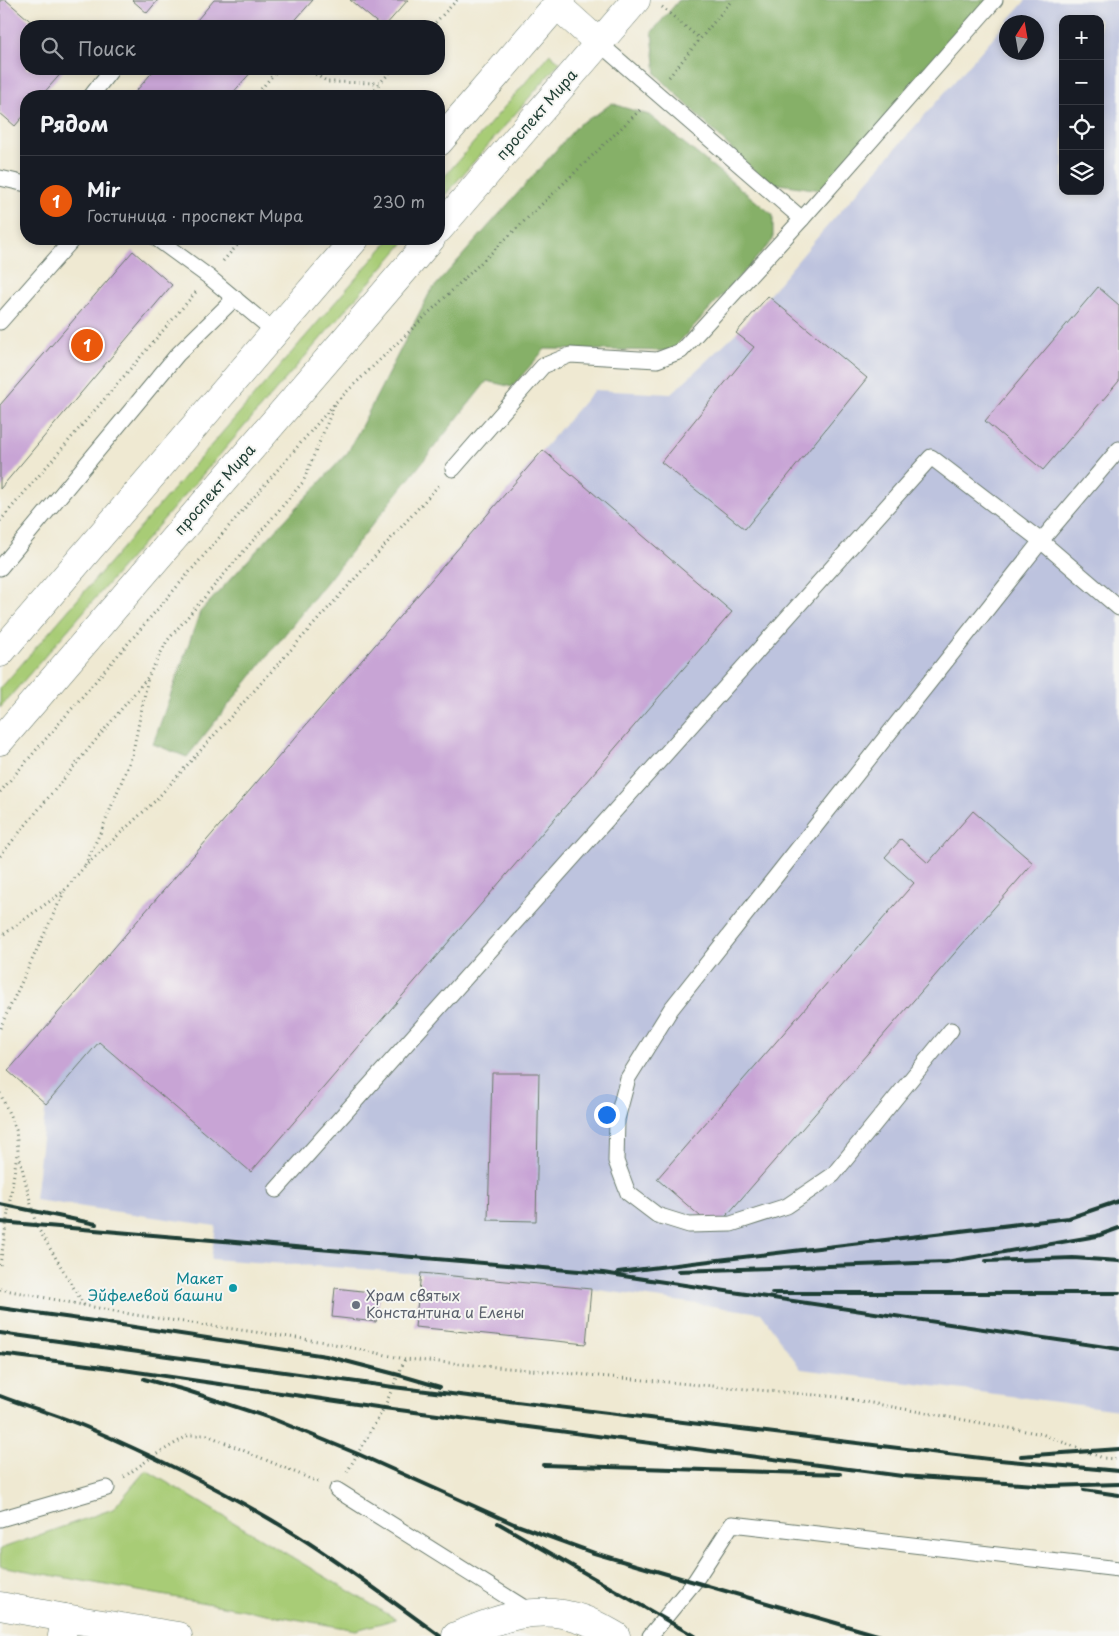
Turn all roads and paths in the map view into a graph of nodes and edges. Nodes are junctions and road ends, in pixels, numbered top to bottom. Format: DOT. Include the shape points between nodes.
graph roads {
  1 [pos="457,0"];
  2 [pos="732,0"];
  3 [pos="995,0"];
  4 [pos="557,2"];
  5 [pos="649,3"];
  6 [pos="438,20"];
  7 [pos="700,39"];
  8 [pos="600,43"];
  9 [pos="107,75"];
  10 [pos="273,75"];
  11 [pos="317,75"];
  12 [pos="387,75"];
  13 [pos="666,80"];
  14 [pos="380,83"];
  15 [pos="96,90"];
  16 [pos="262,90"];
  17 [pos="374,90"];
  18 [pos="646,104"];
  19 [pos="445,135"];
  20 [pos="0,178"];
  21 [pos="20,183"];
  22 [pos="802,219"];
  23 [pos="445,222"];
  24 [pos="68,245"];
  25 [pos="165,245"];
  26 [pos="237,245"];
  27 [pos="350,245"];
  28 [pos="426,245"];
  29 [pos="220,264"];
  30 [pos="201,286"];
  31 [pos="235,298"];
  32 [pos="0,322"];
  33 [pos="275,332"];
  34 [pos="336,402"];
  35 [pos="1119,449"];
  36 [pos="453,469"];
  37 [pos="0,521"];
  38 [pos="1041,541"];
  39 [pos="0,568"];
  40 [pos="1119,608"];
  41 [pos="0,653"];
  42 [pos="148,677"];
  43 [pos="0,741"];
  44 [pos="0,792"];
  45 [pos="0,856"];
  46 [pos="84,866"];
  47 [pos="64,891"];
  48 [pos="0,937"];
  49 [pos="0,1028"];
  50 [pos="951,1030"];
  51 [pos="0,1093"];
  52 [pos="18,1151"];
  53 [pos="276,1190"];
  54 [pos="0,1265"];
  55 [pos="0,1289"];
  56 [pos="84,1305"];
  57 [pos="405,1359"];
  58 [pos="1119,1459"];
  59 [pos="106,1488"];
  60 [pos="337,1490"];
  61 [pos="0,1519"];
  62 [pos="1119,1569"];
  63 [pos="0,1606"];
  64 [pos="531,1612"];
  65 [pos="63,1627"];
  66 [pos="178,1636"];
  67 [pos="456,1636"];
  68 [pos="616,1636"];
  69 [pos="650,1636"];
  1 -- 6 [label="path"];
  2 -- 7 [label="path"];
  3 -- 22 [label="lane"];
  4 -- 8 [label="main road"];
  4 -- 19 [label="main road"];
  5 -- 7 [label="path"];
  5 -- 8 [label="main road, проспект Мира"];
  7 -- 13 [label="path"];
  8 -- 22 [label="lane"];
  8 -- 23 [label="main road, проспект Мира"];
  9 -- 15 [label="lane"];
  10 -- 16 [label="path"];
  11 -- 14 [label="path" via="328,82"];
  12 -- 14 [label="path"];
  14 -- 17 [label="path"];
  18 -- 34 [label="path"];
  20 -- 21 [label="lane"];
  22 -- 36 [label="lane" via="681,351 656,360 570,355 543,366"];
  24 -- 32 [label="lane"];
  25 -- 31 [label="lane"];
  26 -- 29 [label="path"];
  27 -- 33 [label="main road"];
  28 -- 43 [label="main road, проспект Мира"];
  30 -- 37 [label="path"];
  31 -- 33 [label="lane"];
  31 -- 39 [label="lane" via="177,355"];
  33 -- 41 [label="main road"];
  34 -- 42 [label="path" via="303,482 167,640"];
  34 -- 44 [label="path"];
  35 -- 38 [label="lane"];
  36 -- 46 [label="path" via="155,801"];
  38 -- 40 [label="lane"];
  38 -- 50 [label="lane" via="671,1009 628,1078 617,1119 616,1161 628,1193 656,1215 689,1225 731,1224 787,1206 833,1175"];
  38 -- 53 [label="lane" via="931,458"];
  42 -- 45 [label="path"];
  42 -- 46 [label="path" via="132,756"];
  46 -- 47 [label="path"];
  47 -- 48 [label="path"];
  47 -- 49 [label="path"];
  51 -- 52 [label="path" via="16,1130"];
  52 -- 54 [label="path"];
  52 -- 56 [label="path" via="36,1225"];
  55 -- 56 [label="path"];
  56 -- 57 [label="path" via="326,1342"];
  57 -- 58 [label="path" via="838,1397 1042,1434 1103,1458"];
  57 -- 60 [label="path" via="384,1408"];
  59 -- 60 [label="path" via="189,1435 206,1435"];
  59 -- 61 [label="lane"];
  60 -- 64 [label="lane"];
  62 -- 69 [label="lane" via="732,1524 694,1581"];
  63 -- 65 [label="main road"];
  64 -- 67 [label="main road" via="493,1620"];
  64 -- 68 [label="main road" via="556,1612 582,1619"];
  65 -- 66 [label="main road"];
}
